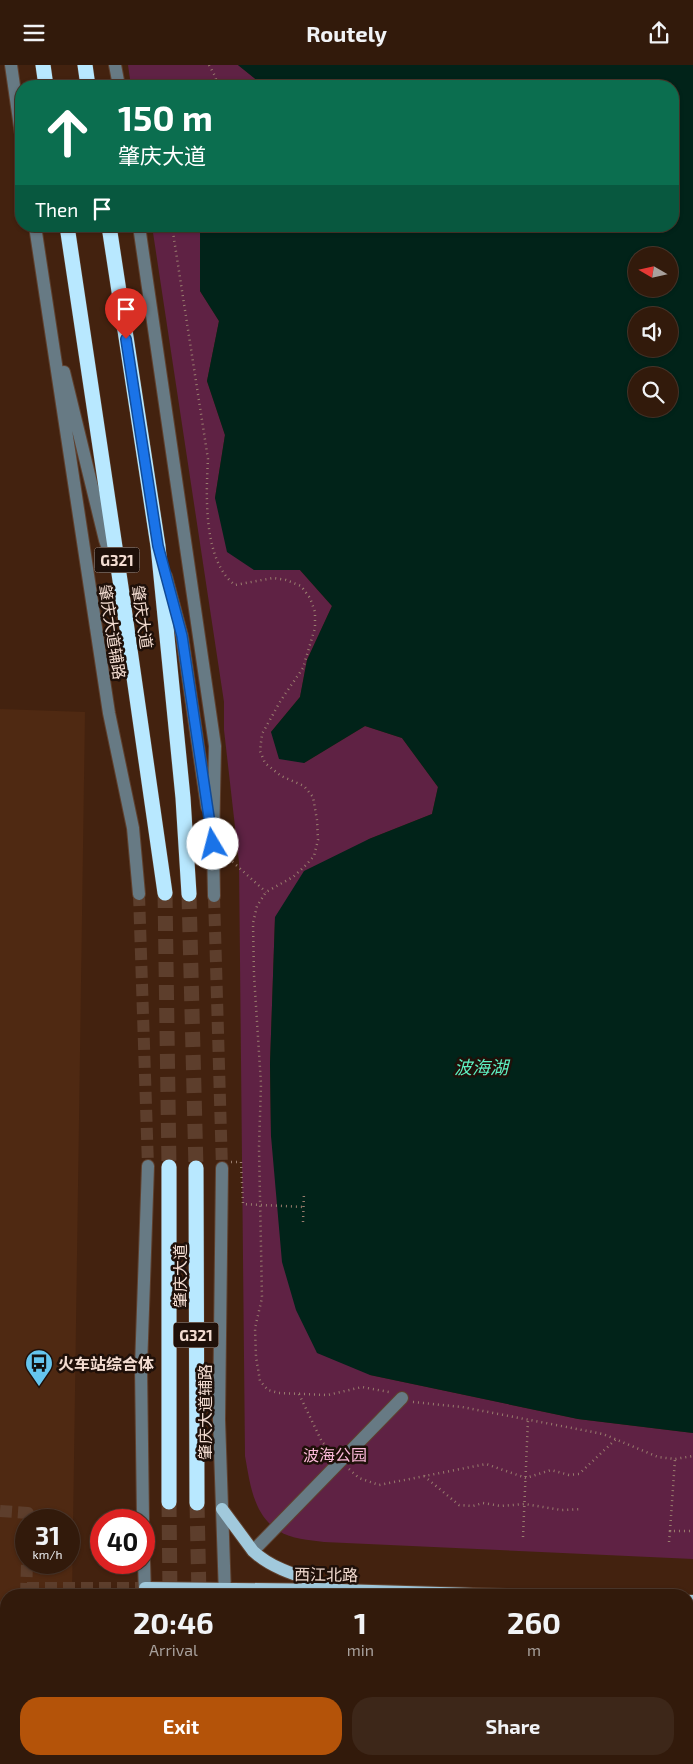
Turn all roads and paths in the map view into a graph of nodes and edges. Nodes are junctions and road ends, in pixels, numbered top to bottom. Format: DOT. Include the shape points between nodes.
graph roads {
  1 [pos="11,65"];
  2 [pos="85,65"];
  3 [pos="115,65"];
  4 [pos="209,65"];
  5 [pos="87,80"];
  6 [pos="117,80"];
  7 [pos="217,80"];
  8 [pos="15,93"];
  9 [pos="36,232"];
  10 [pos="68,232"];
  11 [pos="111,232"];
  12 [pos="140,232"];
  13 [pos="173,232"];
  14 [pos="49,316"];
  15 [pos="158,546"];
  16 [pos="121,587"];
  17 [pos="213,844"];
  18 [pos="266,892"];
  19 [pos="165,893"];
  20 [pos="139,894"];
  21 [pos="189,894"];
  22 [pos="214,896"];
  23 [pos="226,1165"];
  24 [pos="148,1166"];
  25 [pos="169,1167"];
  26 [pos="196,1168"];
  27 [pos="304,1192"];
  28 [pos="260,1205"];
  29 [pos="304,1207"];
  30 [pos="303,1222"];
  31 [pos="299,1394"];
  32 [pos="402,1398"];
  33 [pos="528,1419"];
  34 [pos="616,1439"];
  35 [pos="693,1456"];
  36 [pos="675,1459"];
  37 [pos="341,1461"];
  38 [pos="424,1476"];
  39 [pos="526,1478"];
  40 [pos="169,1502"];
  41 [pos="197,1503"];
  42 [pos="525,1504"];
  43 [pos="143,1509"];
  44 [pos="222,1509"];
  45 [pos="581,1509"];
  46 [pos="670,1531"];
  47 [pos="693,1531"];
  48 [pos="523,1537"];
  49 [pos="669,1542"];
  50 [pos="253,1551"];
  51 [pos="144,1574"];
  52 [pos="145,1589"];
  53 [pos="225,1589"];
  54 [pos="331,1589"];
  1 -- 8 [label="street"];
  2 -- 5 [label="highway"];
  3 -- 6 [label="street"];
  4 -- 7 [label="path"];
  9 -- 14 [label="street, 肇庆大道辅路"];
  10 -- 16 [label="highway, 肇庆大道 / G321"];
  11 -- 15 [label="highway, 肇庆大道 / G321"];
  12 -- 17 [label="street" via="215,747"];
  13 -- 18 [label="path" via="208,459 206,495 217,563 226,578 235,585 273,579 301,586 315,612 315,628 303,668 262,734 260,751 266,763 280,777 304,786 312,797 318,820 318,840 314,856 306,865 293,877"];
  14 -- 16 [label="street" via="105,541"];
  14 -- 20 [label="street, 肇庆大道辅路" via="109,713 133,827"];
  15 -- 17 [label="street" via="182,636"];
  15 -- 21 [label="highway, 肇庆大道 / G321" via="184,798"];
  16 -- 19 [label="highway, 肇庆大道 / G321"];
  17 -- 18 [label="path"];
  17 -- 22 [label="street"];
  18 -- 28 [label="path" via="257,906 253,923 261,1084"];
  23 -- 28 [label="path" via="241,1162 243,1204"];
  23 -- 44 [label="street, 肇庆大道辅路" via="219,1420"];
  24 -- 43 [label="street" via="141,1367"];
  25 -- 40 [label="highway, 肇庆大道 / G321"];
  26 -- 41 [label="highway, 肇庆大道 / G321"];
  27 -- 29 [label="path"];
  28 -- 29 [label="path"];
  28 -- 31 [label="path" via="262,1298 255,1328 260,1381 268,1390"];
  29 -- 30 [label="path"];
  31 -- 32 [label="path" via="328,1395 362,1387 384,1390"];
  31 -- 37 [label="path" via="322,1442"];
  32 -- 33 [label="path" via="415,1403 462,1407"];
  32 -- 37 [label="street"];
  33 -- 34 [label="path"];
  33 -- 39 [label="path"];
  34 -- 36 [label="path" via="658,1457"];
  34 -- 39 [label="path" via="579,1474 551,1470"];
  35 -- 36 [label="path"];
  36 -- 46 [label="path"];
  37 -- 38 [label="path" via="358,1478 379,1485"];
  37 -- 50 [label="street"];
  38 -- 39 [label="path" via="486,1464"];
  38 -- 42 [label="path" via="459,1505"];
  39 -- 42 [label="path"];
  42 -- 45 [label="path" via="561,1510"];
  42 -- 48 [label="path"];
  44 -- 50 [label="main road"];
  44 -- 53 [label="street, 肇庆大道辅路"];
  46 -- 47 [label="path"];
  46 -- 49 [label="path"];
  50 -- 54 [label="main road" via="274,1567"];
  51 -- 52 [label="street"];
}
